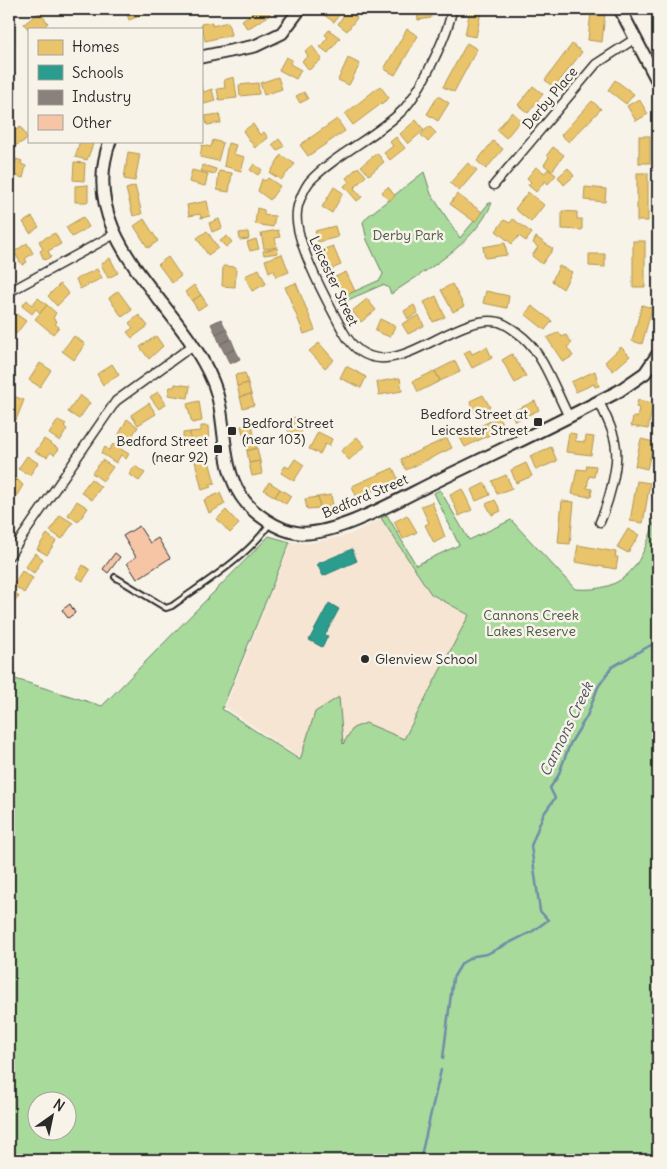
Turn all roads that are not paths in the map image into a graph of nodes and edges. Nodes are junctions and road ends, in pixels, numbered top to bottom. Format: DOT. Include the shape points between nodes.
graph roads {
  1 [pos="300,9"];
  2 [pos="452,9"];
  3 [pos="620,9"];
  4 [pos="636,38"];
  5 [pos="202,57"];
  6 [pos="658,82"];
  7 [pos="110,142"];
  8 [pos="494,186"];
  9 [pos="114,234"];
  10 [pos="9,292"];
  11 [pos="192,346"];
  12 [pos="658,354"];
  13 [pos="599,402"];
  14 [pos="569,417"];
  15 [pos="271,522"];
  16 [pos="600,522"];
  17 [pos="9,556"];
  18 [pos="115,577"];
  1 -- 5 [label="street" via="282,33 255,46"];
  2 -- 14 [label="street, Leicester Street" via="447,32 403,109 309,182 296,212 298,234 348,340 360,350 383,358 397,356 468,324 499,322 525,339 539,358"];
  3 -- 4 [label="street"];
  4 -- 6 [label="street"];
  4 -- 8 [label="street, Derby Place" via="596,64"];
  7 -- 9 [label="street, Bedford Street" via="102,186 103,203"];
  9 -- 10 [label="street"];
  9 -- 11 [label="street, Bedford Street"];
  11 -- 15 [label="street, Bedford Street" via="216,390 223,417 228,466 241,496"];
  11 -- 17 [label="street" via="116,401"];
  12 -- 13 [label="street, Bedford Street" via="646,373"];
  13 -- 14 [label="street, Bedford Street"];
  13 -- 16 [label="street" via="613,432 616,450 606,508"];
  14 -- 15 [label="street, Bedford Street" via="338,527 298,533"];
  15 -- 18 [label="lane" via="258,539 237,557 172,606 166,608"];
}
